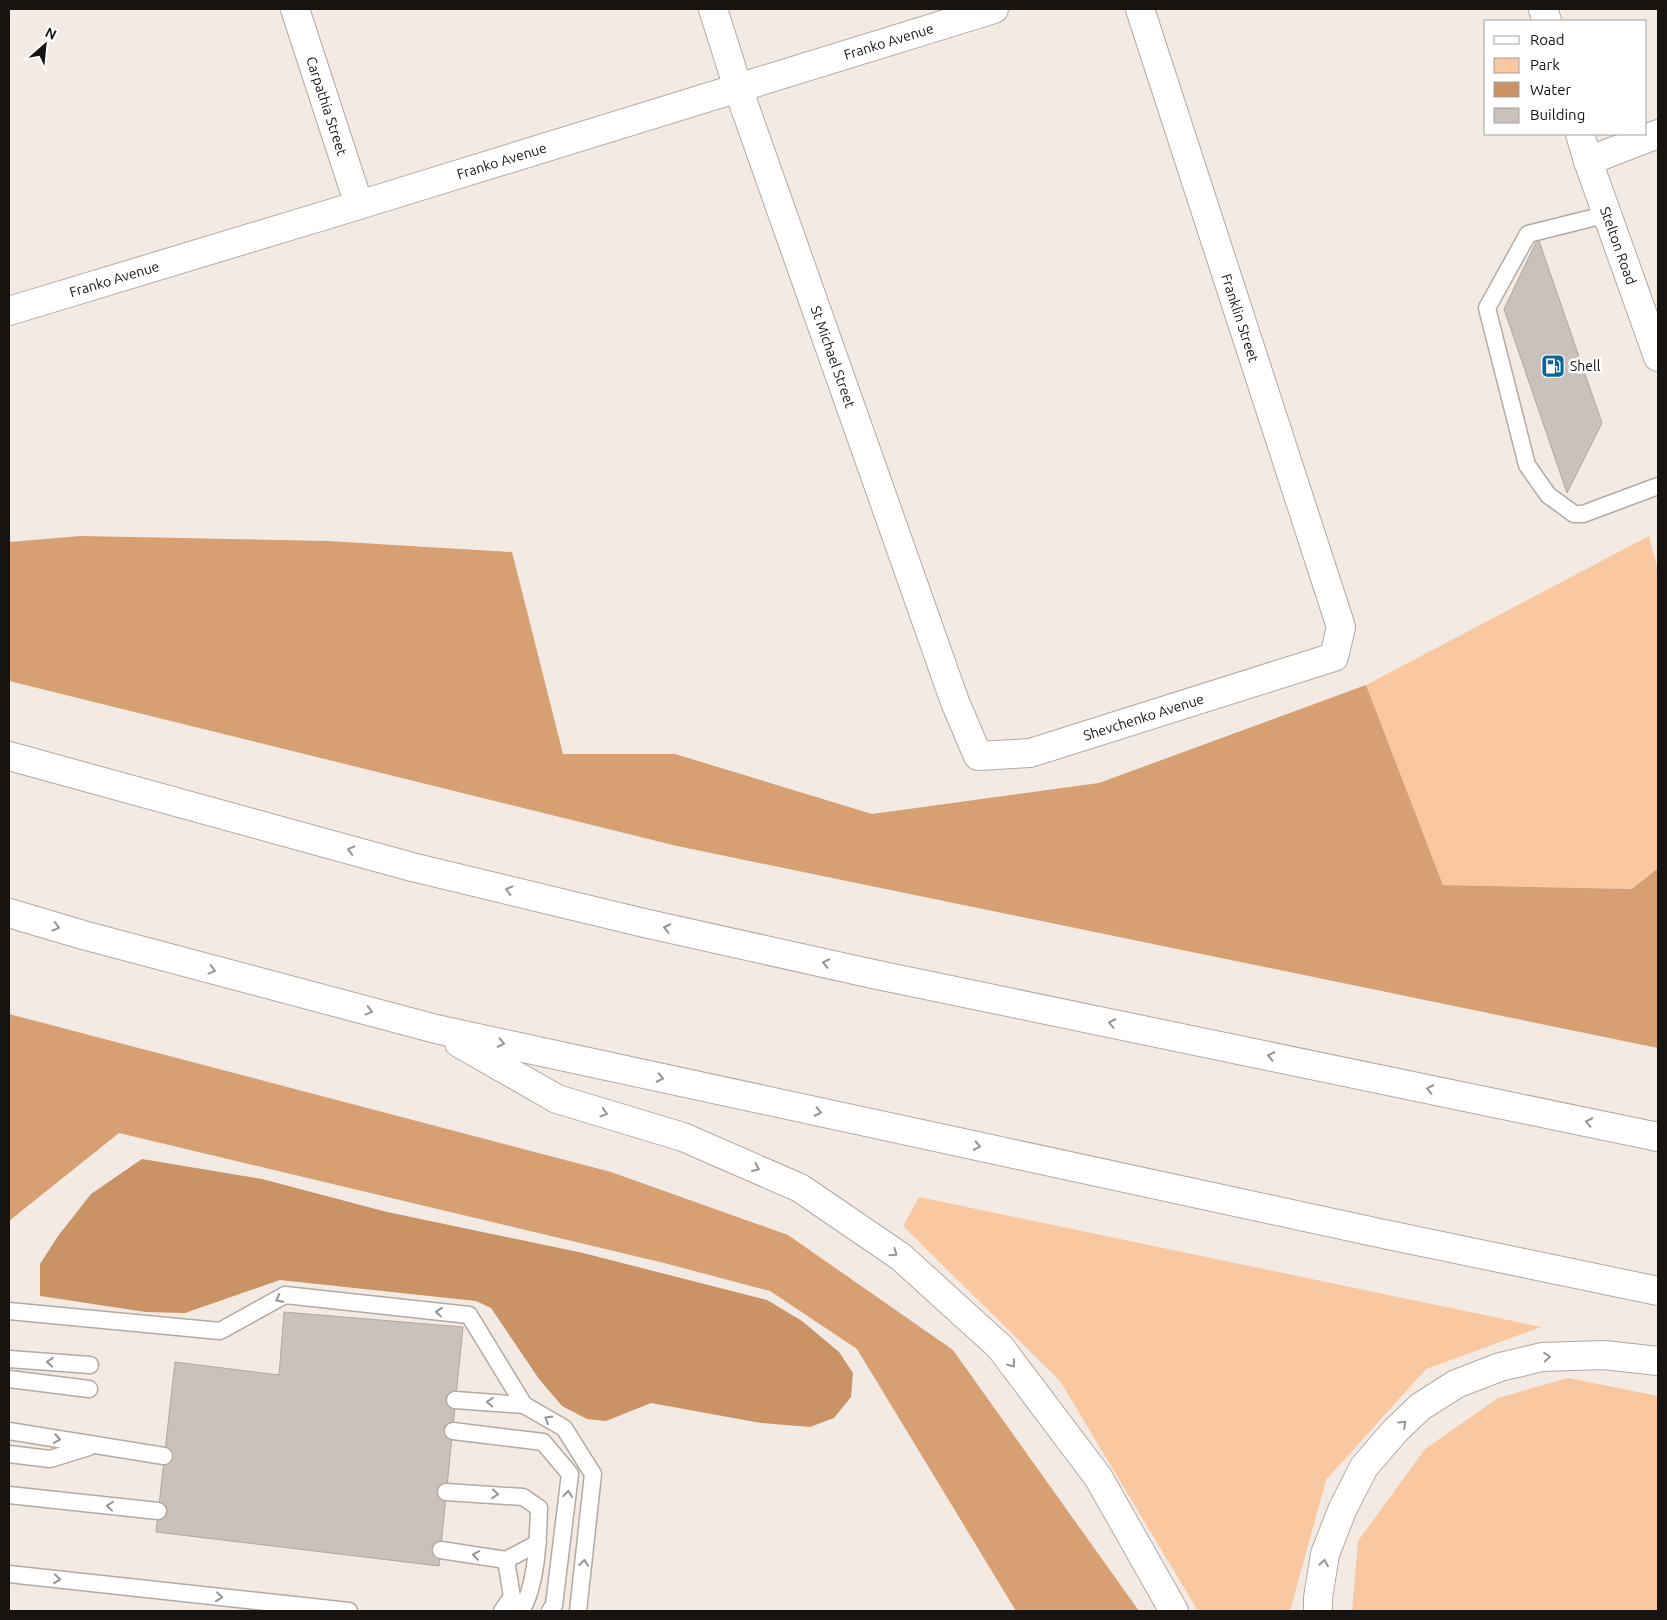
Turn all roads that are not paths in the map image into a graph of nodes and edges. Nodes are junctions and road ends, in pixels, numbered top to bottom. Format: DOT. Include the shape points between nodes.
graph roads {
  1 [pos="295,9"];
  2 [pos="713,9"];
  3 [pos="994,9"];
  4 [pos="1140,9"];
  5 [pos="738,88"];
  6 [pos="1658,134"];
  7 [pos="1580,135"];
  8 [pos="1588,161"];
  9 [pos="359,205"];
  10 [pos="1608,214"];
  11 [pos="9,311"];
  12 [pos="1658,357"];
  13 [pos="1658,486"];
  14 [pos="1341,627"];
  15 [pos="955,702"];
  16 [pos="9,756"];
  17 [pos="9,913"];
  18 [pos="436,1029"];
  19 [pos="1651,1130"];
  20 [pos="1658,1291"];
  21 [pos="9,1311"];
  22 [pos="9,1359"];
  23 [pos="1658,1361"];
  24 [pos="90,1365"];
  25 [pos="9,1379"];
  26 [pos="89,1389"];
  27 [pos="456,1400"];
  28 [pos="524,1405"];
  29 [pos="9,1431"];
  30 [pos="453,1431"];
  31 [pos="94,1446"];
  32 [pos="9,1454"];
  33 [pos="164,1456"];
  34 [pos="446,1492"];
  35 [pos="9,1495"];
  36 [pos="158,1511"];
  37 [pos="538,1543"];
  38 [pos="441,1550"];
  39 [pos="506,1560"];
  40 [pos="9,1574"];
  41 [pos="349,1611"];
  42 [pos="502,1611"];
  43 [pos="521,1611"];
  44 [pos="550,1611"];
  45 [pos="578,1611"];
  46 [pos="1174,1611"];
  47 [pos="1318,1611"];
  1 -- 9 [label="main road, Carpathia Street"];
  2 -- 5 [label="main road, St Michael Street"];
  3 -- 5 [label="main road, Franko Avenue"];
  4 -- 14 [label="main road, Franklin Street"];
  5 -- 9 [label="main road, Franko Avenue"];
  5 -- 15 [label="main road, St Michael Street"];
  6 -- 8 [label="main road"];
  7 -- 8 [label="main road, Stelton Road"];
  8 -- 10 [label="main road, Stelton Road"];
  9 -- 11 [label="main road, Franko Avenue"];
  10 -- 12 [label="main road, Stelton Road"];
  10 -- 13 [label="lane" via="1528,234 1487,308 1527,465 1548,495 1574,514 1584,514"];
  14 -- 15 [label="main road, Shevchenko Avenue" via="1334,657 1030,754 978,756"];
  19 -- 16 [label="main road, one-way" via="892,978 644,923 412,867"];
  17 -- 18 [label="main road, one-way"];
  18 -- 20 [label="main road, one-way"];
  18 -- 46 [label="main road, one-way" via="557,1099 684,1137 800,1188 901,1257 1000,1347 1098,1477"];
  28 -- 21 [label="lane, one-way" via="469,1315 285,1295 220,1332"];
  24 -- 22 [label="lane, one-way"];
  47 -- 23 [label="main road, one-way" via="1325,1554 1343,1508 1364,1467 1420,1407 1456,1384 1500,1367 1542,1357 1604,1355"];
  25 -- 26 [label="lane"];
  28 -- 27 [label="lane, one-way"];
  45 -- 28 [label="lane, one-way" via="593,1474 564,1428"];
  29 -- 31 [label="lane, one-way"];
  44 -- 30 [label="lane, one-way" via="554,1605 570,1474 543,1442"];
  31 -- 32 [label="lane" via="50,1459"];
  31 -- 33 [label="lane"];
  34 -- 37 [label="lane, one-way" via="523,1497 539,1508"];
  36 -- 35 [label="lane, one-way"];
  37 -- 39 [label="lane"];
  37 -- 43 [label="lane" via="528,1600"];
  39 -- 38 [label="lane, one-way"];
  39 -- 42 [label="lane" via="512,1597"];
  40 -- 41 [label="lane, one-way"];
}
